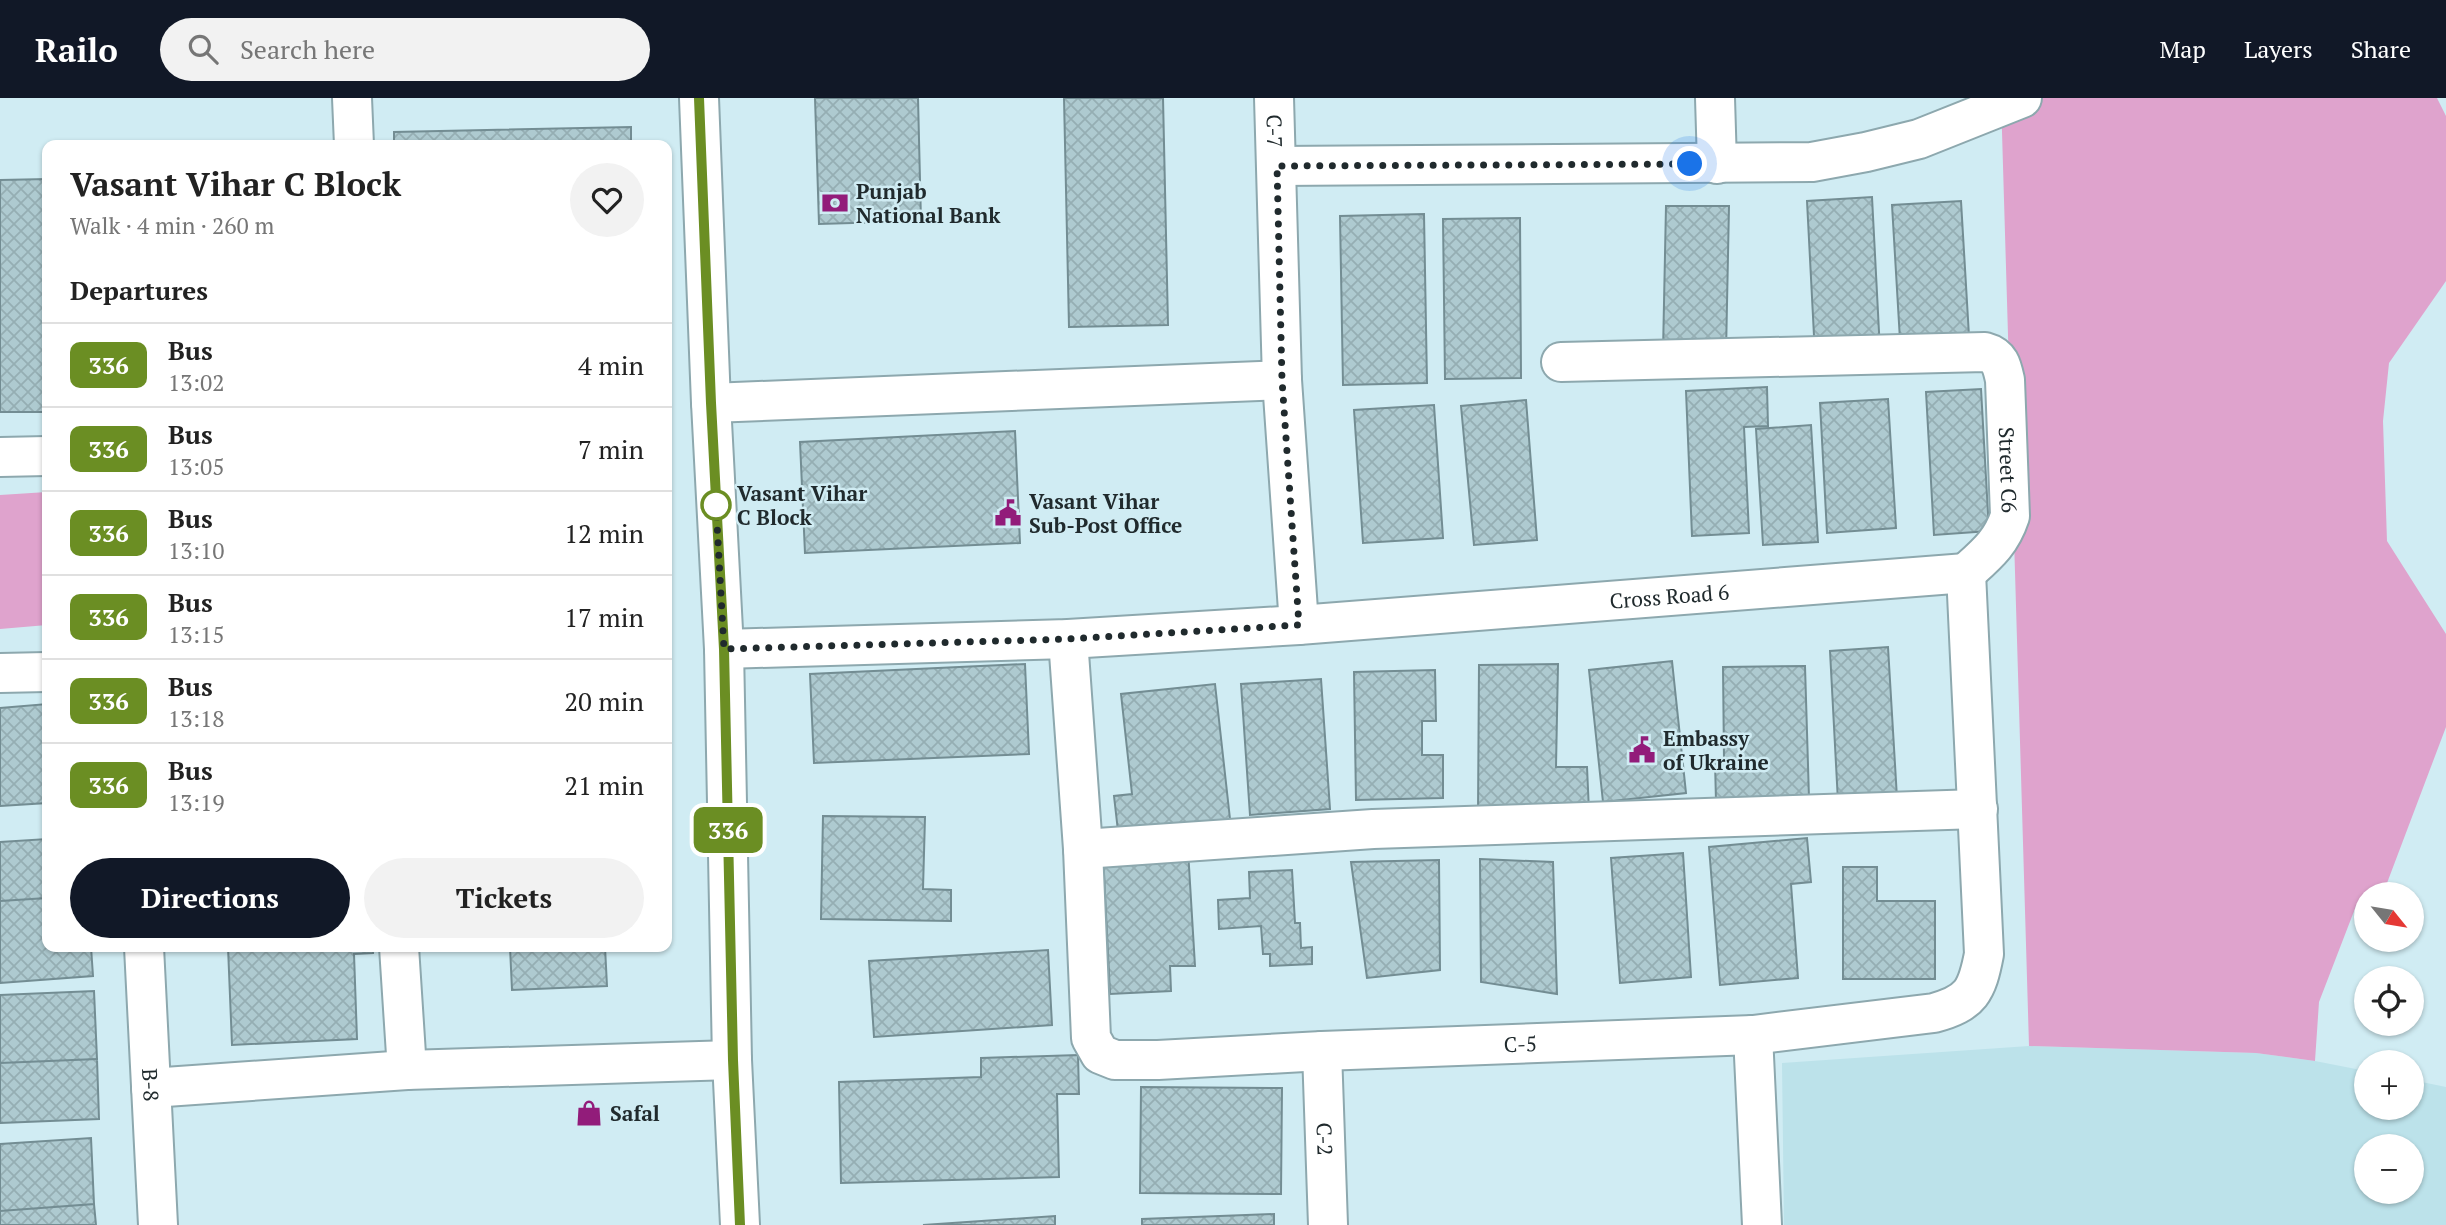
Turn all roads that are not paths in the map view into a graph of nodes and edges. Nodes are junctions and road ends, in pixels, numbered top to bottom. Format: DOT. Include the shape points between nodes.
graph roads {
  1 [pos="352,98"];
  2 [pos="699,98"];
  3 [pos="1274,98"];
  4 [pos="1715,98"];
  5 [pos="2022,98"];
  6 [pos="354,140"];
  7 [pos="1717,164"];
  8 [pos="1277,166"];
  9 [pos="1561,362"];
  10 [pos="1282,380"];
  11 [pos="711,403"];
  12 [pos="42,456"];
  13 [pos="0,457"];
  14 [pos="1966,573"];
  15 [pos="1299,625"];
  16 [pos="1068,639"];
  17 [pos="724,649"];
  18 [pos="42,672"];
  19 [pos="0,673"];
  20 [pos="1978,810"];
  21 [pos="1083,849"];
  22 [pos="144,952"];
  23 [pos="399,952"];
  24 [pos="1753,1035"];
  25 [pos="1322,1051"];
  26 [pos="733,1060"];
  27 [pos="407,1070"];
  28 [pos="151,1088"];
  29 [pos="158,1225"];
  30 [pos="740,1225"];
  31 [pos="1328,1225"];
  32 [pos="1762,1225"];
  1 -- 6 [label="street"];
  2 -- 11 [label="street"];
  3 -- 8 [label="street, C-7"];
  4 -- 7 [label="street"];
  5 -- 7 [label="street" via="1919,138 1866,152 1812,162"];
  7 -- 8 [label="street"];
  8 -- 10 [label="street, C-7"];
  9 -- 14 [label="street, Street C6" via="1994,355 2005,380 2010,516 2004,535"];
  10 -- 11 [label="street"];
  10 -- 15 [label="street, C-7"];
  11 -- 17 [label="street"];
  12 -- 13 [label="street"];
  14 -- 15 [label="street, Cross Road 6"];
  14 -- 20 [label="street"];
  15 -- 16 [label="street, Cross Road 6"];
  16 -- 17 [label="street, Cross Road 6"];
  16 -- 21 [label="street"];
  17 -- 26 [label="street"];
  18 -- 19 [label="street"];
  20 -- 21 [label="street" via="1373,829"];
  20 -- 24 [label="street" via="1984,954 1972,995 1954,1008 1934,1013"];
  21 -- 25 [label="street, C-5" via="1091,1038 1101,1054 1115,1059 1158,1060"];
  22 -- 28 [label="street, B-8"];
  23 -- 27 [label="street"];
  24 -- 25 [label="street, C-5"];
  24 -- 32 [label="street"];
  25 -- 31 [label="street, C-2"];
  26 -- 27 [label="street"];
  26 -- 30 [label="street"];
  27 -- 28 [label="street"];
  28 -- 29 [label="street, B-8"];
}
